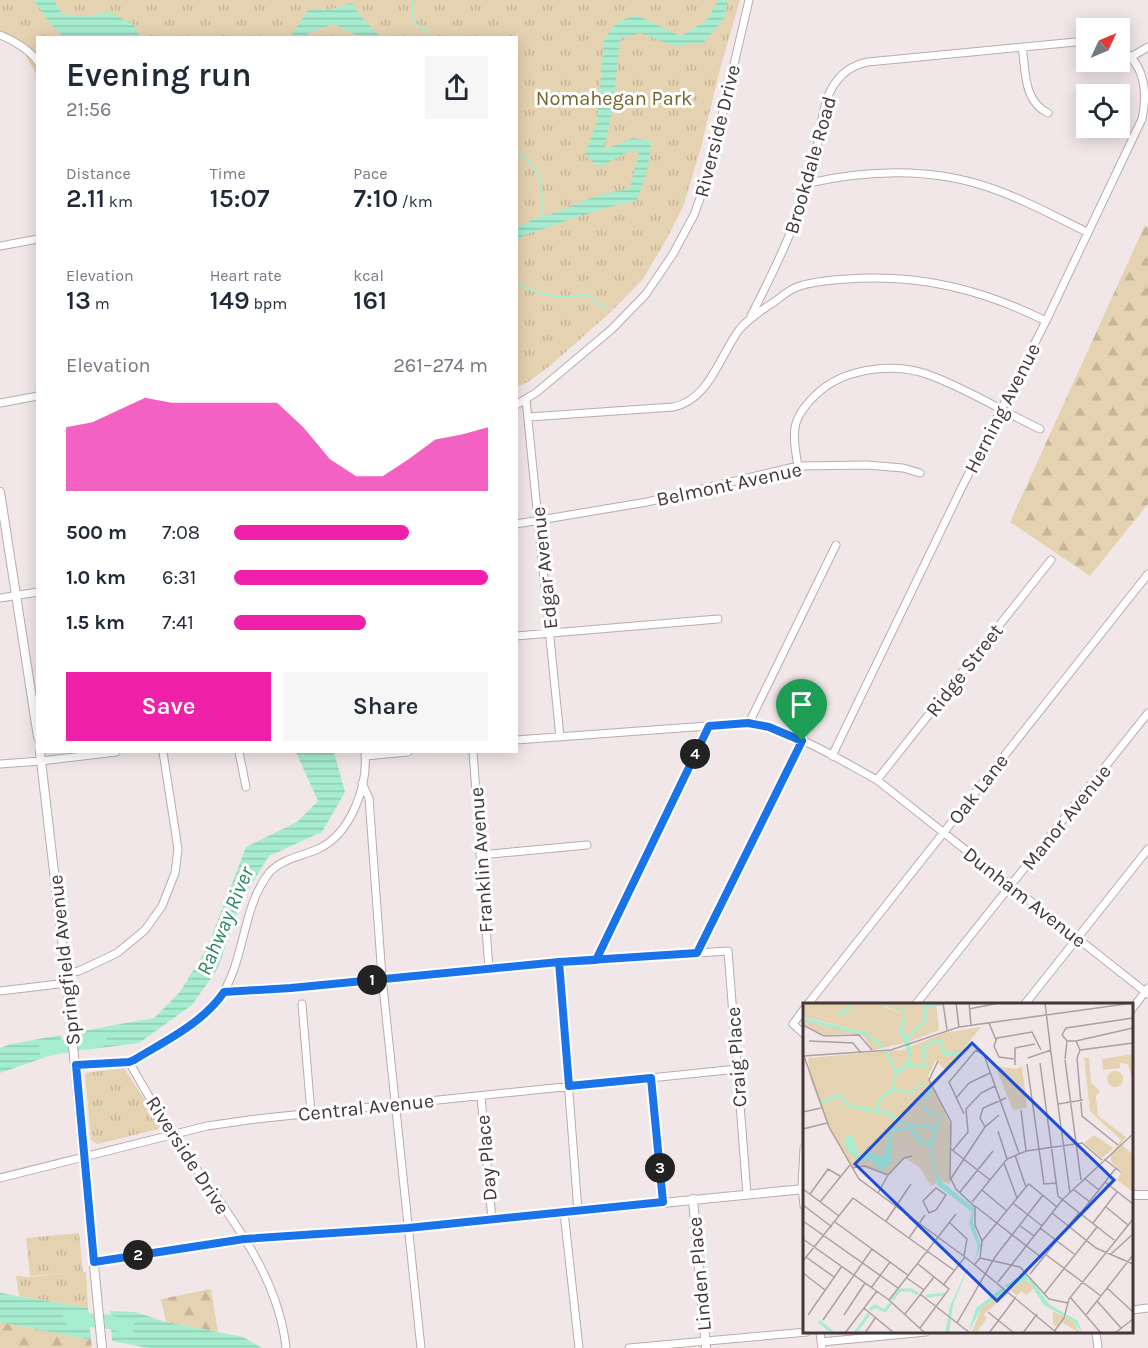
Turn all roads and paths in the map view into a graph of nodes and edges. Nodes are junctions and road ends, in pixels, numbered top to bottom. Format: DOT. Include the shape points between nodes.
graph roads {
  1 [pos="749,0"];
  2 [pos="0,35"];
  3 [pos="1076,42"];
  4 [pos="1022,47"];
  5 [pos="1148,47"];
  6 [pos="1131,57"];
  7 [pos="36,60"];
  8 [pos="1048,113"];
  9 [pos="808,183"];
  10 [pos="1087,232"];
  11 [pos="36,239"];
  12 [pos="0,246"];
  13 [pos="750,318"];
  14 [pos="1046,321"];
  15 [pos="36,396"];
  16 [pos="526,400"];
  17 [pos="0,403"];
  18 [pos="518,404"];
  19 [pos="1001,410"];
  20 [pos="529,417"];
  21 [pos="1040,429"];
  22 [pos="798,466"];
  23 [pos="920,473"];
  24 [pos="0,492"];
  25 [pos="539,520"];
  26 [pos="518,524"];
  27 [pos="836,545"];
  28 [pos="1051,560"];
  29 [pos="1148,574"];
  30 [pos="36,592"];
  31 [pos="15,596"];
  32 [pos="0,598"];
  33 [pos="718,619"];
  34 [pos="550,633"];
  35 [pos="518,636"];
  36 [pos="1148,713"];
  37 [pos="748,723"];
  38 [pos="36,725"];
  39 [pos="709,726"];
  40 [pos="560,737"];
  41 [pos="518,740"];
  42 [pos="802,741"];
  43 [pos="40,753"];
  44 [pos="108,753"];
  45 [pos="163,753"];
  46 [pos="239,753"];
  47 [pos="386,753"];
  48 [pos="472,753"];
  49 [pos="365,754"];
  50 [pos="832,756"];
  51 [pos="41,761"];
  52 [pos="0,764"];
  53 [pos="877,780"];
  54 [pos="362,783"];
  55 [pos="246,787"];
  56 [pos="944,832"];
  57 [pos="587,845"];
  58 [pos="1148,849"];
  59 [pos="480,855"];
  60 [pos="1010,886"];
  61 [pos="1077,939"];
  62 [pos="697,953"];
  63 [pos="596,960"];
  64 [pos="559,962"];
  65 [pos="489,969"];
  66 [pos="66,973"];
  67 [pos="382,979"];
  68 [pos="67,983"];
  69 [pos="0,991"];
  70 [pos="1147,991"];
  71 [pos="224,992"];
  72 [pos="810,1003"];
  73 [pos="918,1003"];
  74 [pos="1027,1003"];
  75 [pos="302,1004"];
  76 [pos="1133,1006"];
  77 [pos="803,1010"];
  78 [pos="803,1033"];
  79 [pos="129,1062"];
  80 [pos="76,1065"];
  81 [pos="737,1069"];
  82 [pos="651,1078"];
  83 [pos="569,1086"];
  84 [pos="481,1096"];
  85 [pos="395,1104"];
  86 [pos="311,1113"];
  87 [pos="173,1135"];
  88 [pos="84,1156"];
  89 [pos="0,1178"];
  90 [pos="803,1189"];
  91 [pos="747,1194"];
  92 [pos="693,1199"];
  93 [pos="663,1202"];
  94 [pos="579,1211"];
  95 [pos="564,1212"];
  96 [pos="492,1220"];
  97 [pos="408,1228"];
  98 [pos="244,1239"];
  99 [pos="94,1262"];
  100 [pos="1148,1308"];
  101 [pos="1133,1310"];
  102 [pos="803,1332"];
  103 [pos="918,1333"];
  104 [pos="1096,1333"];
  105 [pos="706,1344"];
  106 [pos="821,1345"];
  107 [pos="102,1348"];
  108 [pos="286,1348"];
  109 [pos="421,1348"];
  110 [pos="579,1348"];
  111 [pos="628,1348"];
  112 [pos="1098,1348"];
  1 -- 16 [label="street, Riverside Drive" via="702,197 679,244 660,276 629,312"];
  2 -- 7 [label="street"];
  3 -- 4 [label="street, Brookdale Road"];
  4 -- 8 [label="street" via="1029,93 1036,105"];
  4 -- 9 [label="street, Brookdale Road" via="868,62 848,70 828,96"];
  5 -- 6 [label="street"];
  6 -- 10 [label="street, Herning Avenue" via="1144,80 1145,108"];
  9 -- 10 [label="street" via="871,172 935,174 997,190"];
  9 -- 13 [label="street, Brookdale Road" via="780,258"];
  10 -- 14 [label="street, Herning Avenue"];
  11 -- 12 [label="street"];
  13 -- 14 [label="street" via="797,287 869,277 942,283 1004,301"];
  13 -- 20 [label="street" via="724,352 706,386 689,402"];
  14 -- 19 [label="street, Herning Avenue"];
  15 -- 17 [label="street"];
  16 -- 18 [label="street, Riverside Drive"];
  16 -- 20 [label="street, Edgar Avenue"];
  19 -- 21 [label="street"];
  19 -- 22 [label="street" via="921,372 880,369 859,373 826,386 799,414 792,436"];
  19 -- 50 [label="street, Herning Avenue"];
  20 -- 25 [label="street, Edgar Avenue"];
  22 -- 23 [label="street, Belmont Avenue" via="867,465"];
  22 -- 25 [label="street, Belmont Avenue" via="648,502"];
  24 -- 31 [label="street"];
  25 -- 26 [label="street, Belmont Avenue"];
  25 -- 34 [label="street, Edgar Avenue"];
  27 -- 37 [label="street"];
  28 -- 53 [label="street, Ridge Street"];
  29 -- 56 [label="street, Oak Lane"];
  30 -- 31 [label="street"];
  31 -- 32 [label="street"];
  31 -- 38 [label="street"];
  33 -- 34 [label="street"];
  34 -- 35 [label="street"];
  34 -- 40 [label="street, Edgar Avenue"];
  36 -- 60 [label="street, Manor Avenue"];
  37 -- 39 [label="street, Dunham Avenue"];
  37 -- 42 [label="street, Dunham Avenue"];
  39 -- 40 [label="street, Dunham Avenue"];
  39 -- 63 [label="street"];
  40 -- 41 [label="street, Dunham Avenue"];
  42 -- 50 [label="street, Dunham Avenue"];
  42 -- 62 [label="street"];
  43 -- 51 [label="street, Springfield Avenue"];
  44 -- 51 [label="street"];
  45 -- 66 [label="street" via="177,849 175,873 162,906 145,930 117,953 80,971"];
  46 -- 55 [label="street"];
  47 -- 49 [label="street"];
  48 -- 59 [label="street, Franklin Avenue"];
  49 -- 54 [label="street"];
  50 -- 53 [label="street, Dunham Avenue"];
  51 -- 52 [label="street"];
  51 -- 66 [label="street, Springfield Avenue"];
  53 -- 56 [label="street, Dunham Avenue"];
  54 -- 67 [label="street" via="369,798"];
  54 -- 71 [label="street" via="338,834 320,848 279,864 266,878"];
  56 -- 60 [label="street, Dunham Avenue"];
  56 -- 72 [label="street, Oak Lane"];
  57 -- 59 [label="street"];
  58 -- 61 [label="street"];
  59 -- 65 [label="street, Franklin Avenue"];
  60 -- 61 [label="street, Dunham Avenue"];
  60 -- 73 [label="street, Manor Avenue"];
  61 -- 70 [label="street, Dunham Avenue"];
  61 -- 74 [label="street"];
  62 -- 63 [label="street"];
  62 -- 81 [label="street, Craig Place" via="728,951"];
  63 -- 64 [label="street"];
  64 -- 65 [label="street"];
  64 -- 83 [label="street"];
  65 -- 67 [label="street"];
  66 -- 68 [label="street, Springfield Avenue"];
  67 -- 71 [label="street"];
  67 -- 85 [label="street"];
  68 -- 69 [label="street"];
  68 -- 80 [label="street, Springfield Avenue"];
  70 -- 76 [label="street"];
  71 -- 79 [label="street" via="205,1014"];
  75 -- 86 [label="street"];
  77 -- 78 [label="street" via="793,1024"];
  79 -- 80 [label="street"];
  79 -- 87 [label="street, Riverside Drive"];
  80 -- 88 [label="street, Springfield Avenue"];
  81 -- 82 [label="street, Central Avenue"];
  81 -- 91 [label="street, Craig Place"];
  82 -- 83 [label="street, Central Avenue"];
  82 -- 93 [label="street"];
  83 -- 84 [label="street, Central Avenue"];
  83 -- 94 [label="street"];
  84 -- 85 [label="street, Central Avenue"];
  84 -- 96 [label="street, Day Place"];
  85 -- 86 [label="street, Central Avenue"];
  85 -- 97 [label="street"];
  86 -- 87 [label="street, Central Avenue" via="207,1126"];
  87 -- 88 [label="street, Central Avenue"];
  87 -- 98 [label="street, Riverside Drive"];
  88 -- 89 [label="street, Central Avenue"];
  88 -- 99 [label="street, Springfield Avenue"];
  90 -- 91 [label="street"];
  91 -- 92 [label="street"];
  92 -- 93 [label="street"];
  92 -- 105 [label="street, Linden Place"];
  93 -- 94 [label="street"];
  94 -- 95 [label="street"];
  95 -- 96 [label="street"];
  95 -- 110 [label="street"];
  96 -- 97 [label="street"];
  97 -- 98 [label="street"];
  97 -- 109 [label="street"];
  98 -- 99 [label="street"];
  98 -- 108 [label="street, Riverside Drive" via="275,1298"];
  99 -- 107 [label="street, Springfield Avenue"];
  100 -- 101 [label="street"];
  102 -- 105 [label="street"];
  103 -- 106 [label="street"];
  104 -- 112 [label="street"];
  105 -- 111 [label="street"];
}
